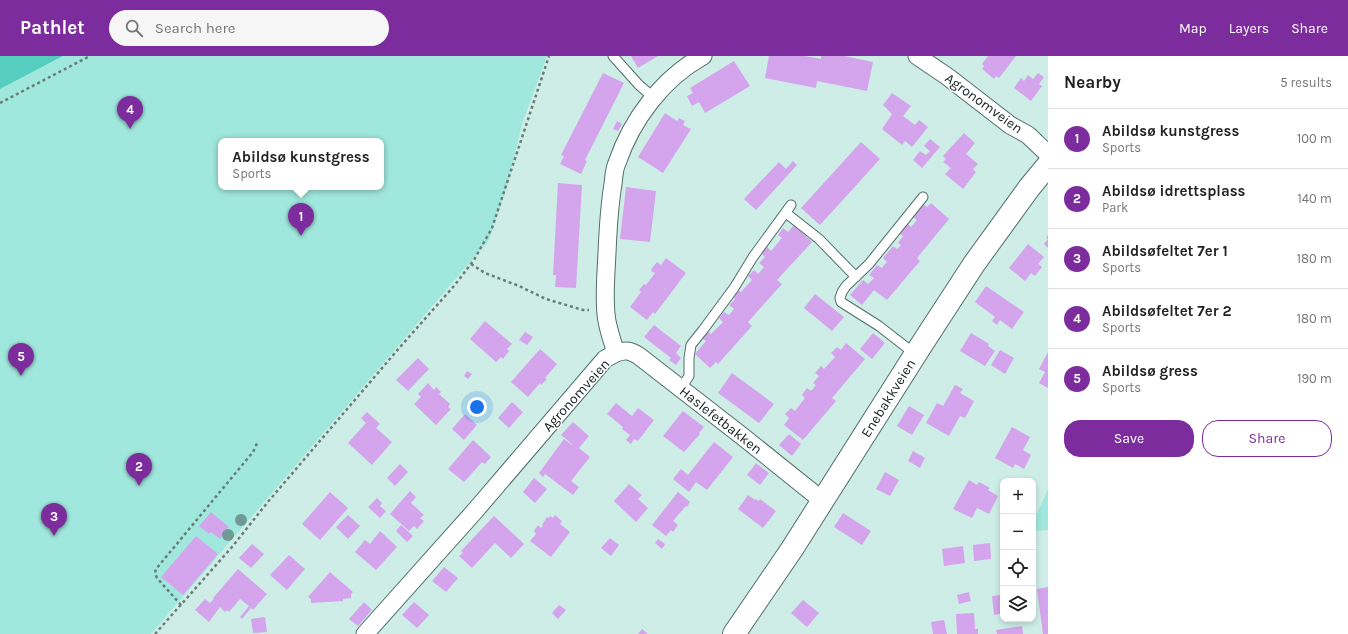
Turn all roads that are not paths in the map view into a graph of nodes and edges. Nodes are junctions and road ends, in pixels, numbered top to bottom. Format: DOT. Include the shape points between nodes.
graph roads {
  1 [pos="613,56"];
  2 [pos="703,56"];
  3 [pos="917,56"];
  4 [pos="653,97"];
  5 [pos="1048,154"];
  6 [pos="1048,165"];
  7 [pos="923,197"];
  8 [pos="856,277"];
  9 [pos="616,353"];
  10 [pos="916,354"];
  11 [pos="681,388"];
  12 [pos="823,501"];
  13 [pos="365,634"];
  14 [pos="734,634"];
  1 -- 4 [label="lane"];
  2 -- 4 [label="street, Agronomveien" via="671,79"];
  3 -- 5 [label="street, Agronomveien" via="1010,125 1028,135"];
  4 -- 9 [label="street, Agronomveien" via="629,133 616,164 608,212 606,315"];
  6 -- 10 [label="main road, Enebakkveien" via="974,264"];
  7 -- 8 [label="lane"];
  8 -- 10 [label="lane" via="842,292 841,302 880,326"];
  8 -- 11 [label="lane" via="788,209 691,345 689,376"];
  9 -- 11 [label="street, Haslefetbakken" via="629,350"];
  9 -- 13 [label="street, Agronomveien" via="605,359"];
  10 -- 12 [label="main road, Enebakkveien"];
  11 -- 12 [label="street, Haslefetbakken"];
  12 -- 14 [label="main road, Enebakkveien"];
}
